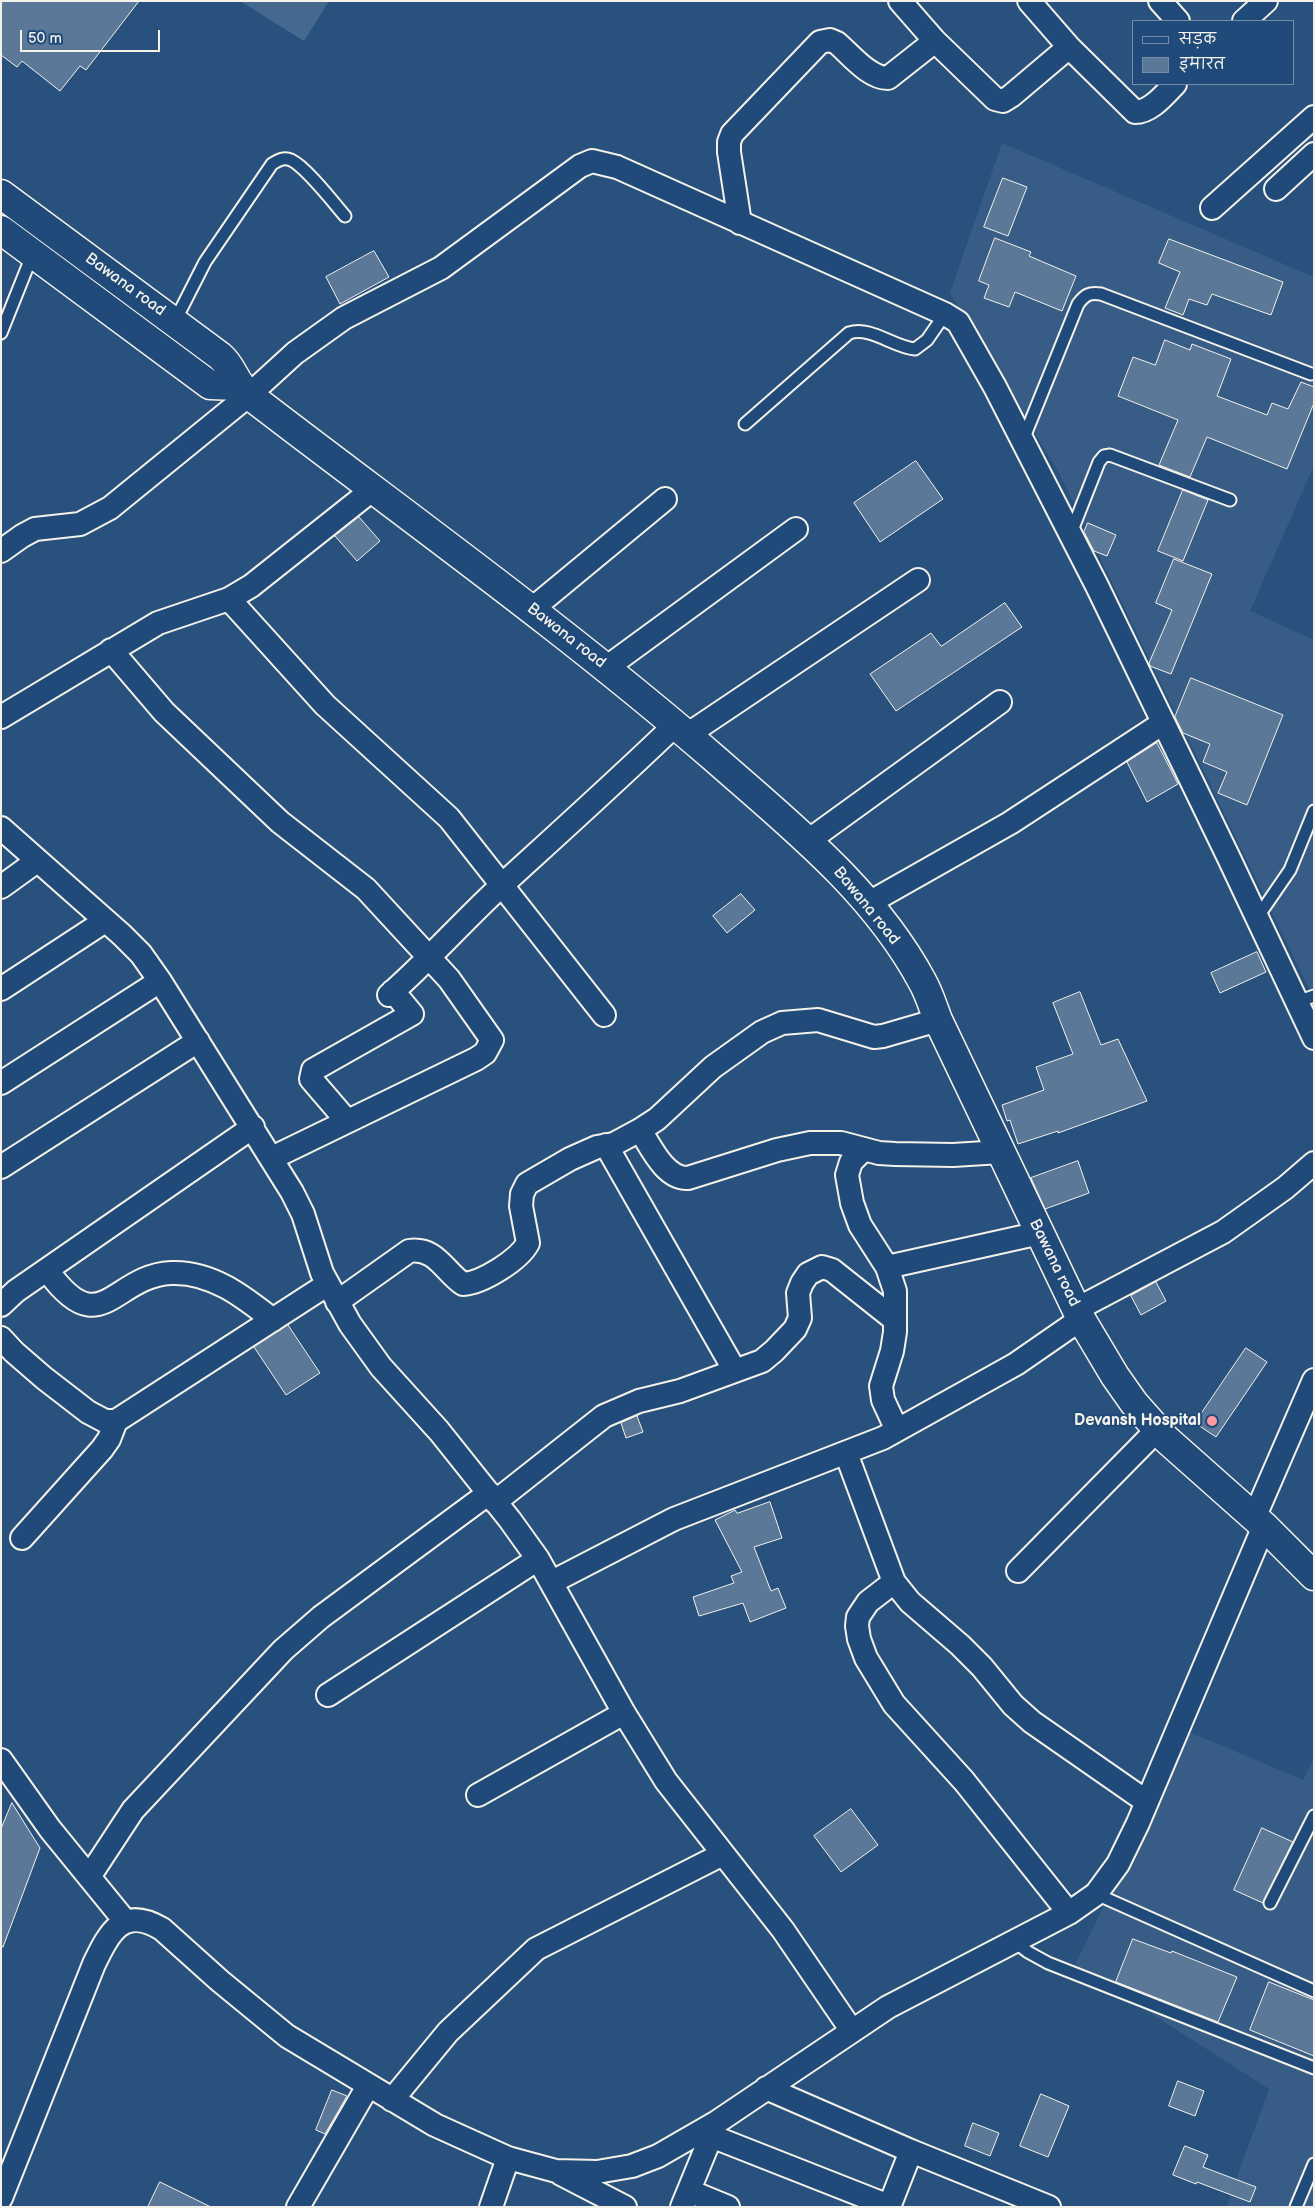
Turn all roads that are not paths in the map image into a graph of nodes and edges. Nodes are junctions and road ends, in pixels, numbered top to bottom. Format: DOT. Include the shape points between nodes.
graph roads {
  1 [pos="900,1"];
  2 [pos="1029,1"];
  3 [pos="1160,1"];
  4 [pos="1177,20"];
  5 [pos="935,41"];
  6 [pos="1069,47"];
  7 [pos="1174,85"];
  8 [pos="1314,117"];
  9 [pos="1314,154"];
  10 [pos="1276,188"];
  11 [pos="1,194"];
  12 [pos="1212,208"];
  13 [pos="344,216"];
  14 [pos="740,223"];
  15 [pos="1,230"];
  16 [pos="33,254"];
  17 [pos="945,314"];
  18 [pos="175,321"];
  19 [pos="1,333"];
  20 [pos="1311,374"];
  21 [pos="244,390"];
  22 [pos="745,424"];
  23 [pos="1023,440"];
  24 [pos="372,490"];
  25 [pos="665,499"];
  26 [pos="1230,500"];
  27 [pos="796,529"];
  28 [pos="1070,534"];
  29 [pos="1,551"];
  30 [pos="918,580"];
  31 [pos="229,599"];
  32 [pos="532,609"];
  33 [pos="111,650"];
  34 [pos="606,668"];
  35 [pos="1000,702"];
  36 [pos="1,717"];
  37 [pos="1163,723"];
  38 [pos="681,730"];
  39 [pos="1314,811"];
  40 [pos="1,828"];
  41 [pos="808,841"];
  42 [pos="37,861"];
  43 [pos="502,885"];
  44 [pos="1,887"];
  45 [pos="867,904"];
  46 [pos="1258,918"];
  47 [pos="105,921"];
  48 [pos="429,957"];
  49 [pos="160,981"];
  50 [pos="1,989"];
  51 [pos="1306,999"];
  52 [pos="604,1015"];
  53 [pos="938,1020"];
  54 [pos="1314,1038"];
  55 [pos="198,1041"];
  56 [pos="1,1083"];
  57 [pos="347,1121"];
  58 [pos="253,1127"];
  59 [pos="640,1130"];
  60 [pos="606,1145"];
  61 [pos="864,1149"];
  62 [pos="1001,1152"];
  63 [pos="272,1158"];
  64 [pos="1314,1164"];
  65 [pos="1,1167"];
  66 [pos="1040,1233"];
  67 [pos="887,1267"];
  68 [pos="47,1270"];
  69 [pos="333,1293"];
  70 [pos="1,1306"];
  71 [pos="1079,1314"];
  72 [pos="273,1320"];
  73 [pos="895,1320"];
  74 [pos="1,1338"];
  75 [pos="735,1371"];
  76 [pos="1314,1380"];
  77 [pos="116,1421"];
  78 [pos="897,1430"];
  79 [pos="1157,1430"];
  80 [pos="846,1453"];
  81 [pos="492,1497"];
  82 [pos="1259,1522"];
  83 [pos="22,1538"];
  84 [pos="538,1559"];
  85 [pos="1018,1571"];
  86 [pos="1314,1576"];
  87 [pos="552,1582"];
  88 [pos="894,1582"];
  89 [pos="328,1695"];
  90 [pos="624,1713"];
  91 [pos="1,1760"];
  92 [pos="478,1795"];
  93 [pos="1147,1802"];
  94 [pos="1314,1816"];
  95 [pos="723,1854"];
  96 [pos="89,1877"];
  97 [pos="1096,1894"];
  98 [pos="1270,1903"];
  99 [pos="1069,1913"];
  100 [pos="125,1921"];
  101 [pos="1014,1941"];
  102 [pos="1314,1991"];
  103 [pos="852,2031"];
  104 [pos="1314,2068"];
  105 [pos="368,2086"];
  106 [pos="766,2088"];
  107 [pos="392,2100"];
  108 [pos="714,2129"];
  109 [pos="911,2151"];
  110 [pos="508,2158"];
  111 [pos="1314,2164"];
  112 [pos="556,2171"];
  113 [pos="1311,2177"];
  114 [pos="1,2198"];
  115 [pos="685,2199"];
  116 [pos="889,2206"];
  117 [pos="298,2207"];
  118 [pos="491,2207"];
  119 [pos="625,2207"];
  120 [pos="728,2207"];
  121 [pos="1050,2207"];
  122 [pos="1296,2207"];
  1 -- 5 [label="street"];
  2 -- 6 [label="street"];
  3 -- 4 [label="street"];
  5 -- 6 [label="street" via="988,94 1003,101"];
  5 -- 14 [label="street" via="888,78 873,74 837,43 830,40 820,42 732,134 729,152"];
  6 -- 7 [label="street" via="1135,112 1149,108"];
  8 -- 12 [label="street"];
  9 -- 10 [label="street"];
  11 -- 18 [label="main road, Bawana road"];
  13 -- 18 [label="lane" via="301,167 281,159 272,164 205,262"];
  14 -- 17 [label="street"];
  14 -- 21 [label="street" via="617,167 592,161 586,163 441,268 344,318"];
  15 -- 16 [label="main road, Bawana road"];
  16 -- 19 [label="lane"];
  16 -- 21 [label="main road, Bawana road" via="210,385"];
  17 -- 22 [label="lane" via="927,340 915,349 904,348 866,332 857,330 849,333"];
  17 -- 23 [label="street" via="958,322"];
  18 -- 21 [label="main road, Bawana road" via="228,363"];
  20 -- 23 [label="lane" via="1092,293 1084,296 1078,304"];
  21 -- 24 [label="main road, Bawana road"];
  21 -- 29 [label="street" via="110,508 80,524 35,529"];
  23 -- 28 [label="street"];
  24 -- 31 [label="street" via="252,586"];
  24 -- 32 [label="main road, Bawana road"];
  25 -- 32 [label="street"];
  26 -- 28 [label="lane" via="1110,455 1104,456"];
  27 -- 34 [label="street"];
  28 -- 37 [label="street"];
  30 -- 38 [label="street"];
  31 -- 33 [label="street" via="158,623"];
  31 -- 43 [label="street" via="325,705 439,808"];
  32 -- 34 [label="main road, Bawana road"];
  33 -- 36 [label="street"];
  33 -- 48 [label="street" via="164,712 280,822 366,889"];
  34 -- 38 [label="main road, Bawana road"];
  35 -- 41 [label="street"];
  37 -- 45 [label="street" via="1010,823"];
  37 -- 46 [label="street"];
  38 -- 41 [label="main road, Bawana road"];
  38 -- 43 [label="street"];
  39 -- 46 [label="lane" via="1290,870"];
  40 -- 42 [label="street"];
  41 -- 45 [label="main road, Bawana road"];
  42 -- 44 [label="street"];
  42 -- 47 [label="street"];
  43 -- 48 [label="street"];
  43 -- 52 [label="street"];
  45 -- 53 [label="main road, Bawana road" via="888,927 923,982"];
  46 -- 51 [label="street"];
  47 -- 49 [label="street" via="141,954"];
  47 -- 50 [label="street"];
  48 -- 57 [label="street" via="391,993 412,1014 313,1070 311,1079"];
  48 -- 57 [label="street" via="489,1034 490,1045 476,1059"];
  49 -- 55 [label="street"];
  49 -- 56 [label="street"];
  51 -- 54 [label="street"];
  53 -- 59 [label="street" via="874,1037 818,1020 782,1023 762,1032 713,1068"];
  53 -- 62 [label="main road, Bawana road"];
  55 -- 58 [label="street"];
  55 -- 65 [label="street"];
  57 -- 63 [label="street"];
  58 -- 63 [label="street"];
  58 -- 68 [label="street"];
  59 -- 60 [label="street" via="626,1139"];
  59 -- 61 [label="street" via="664,1166 681,1178 810,1143 841,1143"];
  60 -- 69 [label="street" via="570,1159 527,1184 521,1206 528,1243 525,1249 481,1281 463,1284 430,1253 420,1250 409,1251"];
  60 -- 75 [label="street"];
  61 -- 62 [label="street" via="895,1154"];
  61 -- 67 [label="street" via="851,1162 847,1175 852,1203 860,1225"];
  62 -- 66 [label="main road, Bawana road"];
  63 -- 69 [label="street" via="303,1214 322,1273"];
  64 -- 71 [label="street" via="1223,1232"];
  66 -- 67 [label="street"];
  66 -- 71 [label="main road, Bawana road"];
  67 -- 73 [label="street" via="895,1291"];
  68 -- 70 [label="street" via="16,1291"];
  68 -- 72 [label="street" via="70,1297 89,1305 105,1302 152,1276 171,1273 204,1278 241,1294"];
  69 -- 72 [label="street"];
  69 -- 81 [label="street" via="350,1324 381,1367 440,1430"];
  71 -- 78 [label="street" via="1016,1364"];
  71 -- 79 [label="main road, Bawana road" via="1124,1390"];
  72 -- 77 [label="street"];
  73 -- 75 [label="street" via="832,1270 815,1268 798,1293 800,1318 795,1329 762,1360"];
  73 -- 78 [label="street" via="892,1351 881,1386 883,1400"];
  74 -- 77 [label="street" via="44,1378 82,1407 105,1420"];
  75 -- 81 [label="street" via="680,1391 638,1401 604,1416"];
  76 -- 82 [label="street"];
  77 -- 83 [label="street" via="102,1449"];
  78 -- 80 [label="street"];
  79 -- 82 [label="main road, Bawana road"];
  79 -- 85 [label="street"];
  80 -- 87 [label="street" via="674,1519"];
  80 -- 88 [label="street"];
  81 -- 84 [label="street"];
  81 -- 96 [label="street" via="321,1617 283,1650 133,1810"];
  82 -- 86 [label="main road, Bawana road"];
  82 -- 93 [label="street"];
  84 -- 87 [label="street"];
  84 -- 89 [label="street"];
  87 -- 90 [label="street"];
  88 -- 93 [label="street" via="910,1602 982,1667 1013,1705 1032,1722"];
  88 -- 99 [label="street" via="868,1602 858,1617 859,1639 866,1658 894,1704 964,1781"];
  90 -- 92 [label="street"];
  90 -- 95 [label="street" via="666,1781"];
  91 -- 96 [label="street"];
  93 -- 97 [label="street" via="1118,1864"];
  94 -- 98 [label="lane"];
  95 -- 103 [label="street" via="783,1930"];
  95 -- 107 [label="street" via="536,1949 448,2032"];
  96 -- 100 [label="street"];
  97 -- 99 [label="street"];
  97 -- 102 [label="lane"];
  99 -- 101 [label="street"];
  100 -- 105 [label="street" via="143,1921 162,1929 287,2036"];
  100 -- 114 [label="street" via="104,1943 94,1964"];
  101 -- 103 [label="street" via="888,2007"];
  101 -- 104 [label="lane" via="1056,1966"];
  103 -- 106 [label="street"];
  105 -- 107 [label="street"];
  105 -- 117 [label="street"];
  106 -- 108 [label="street"];
  106 -- 109 [label="street"];
  107 -- 110 [label="street" via="435,2125"];
  108 -- 112 [label="street" via="632,2166 597,2172"];
  108 -- 115 [label="street"];
  108 -- 116 [label="street"];
  109 -- 116 [label="street"];
  109 -- 121 [label="street"];
  110 -- 112 [label="street"];
  110 -- 118 [label="street"];
  111 -- 113 [label="lane"];
  112 -- 119 [label="street"];
  113 -- 122 [label="lane"];
  115 -- 120 [label="street"];
}
